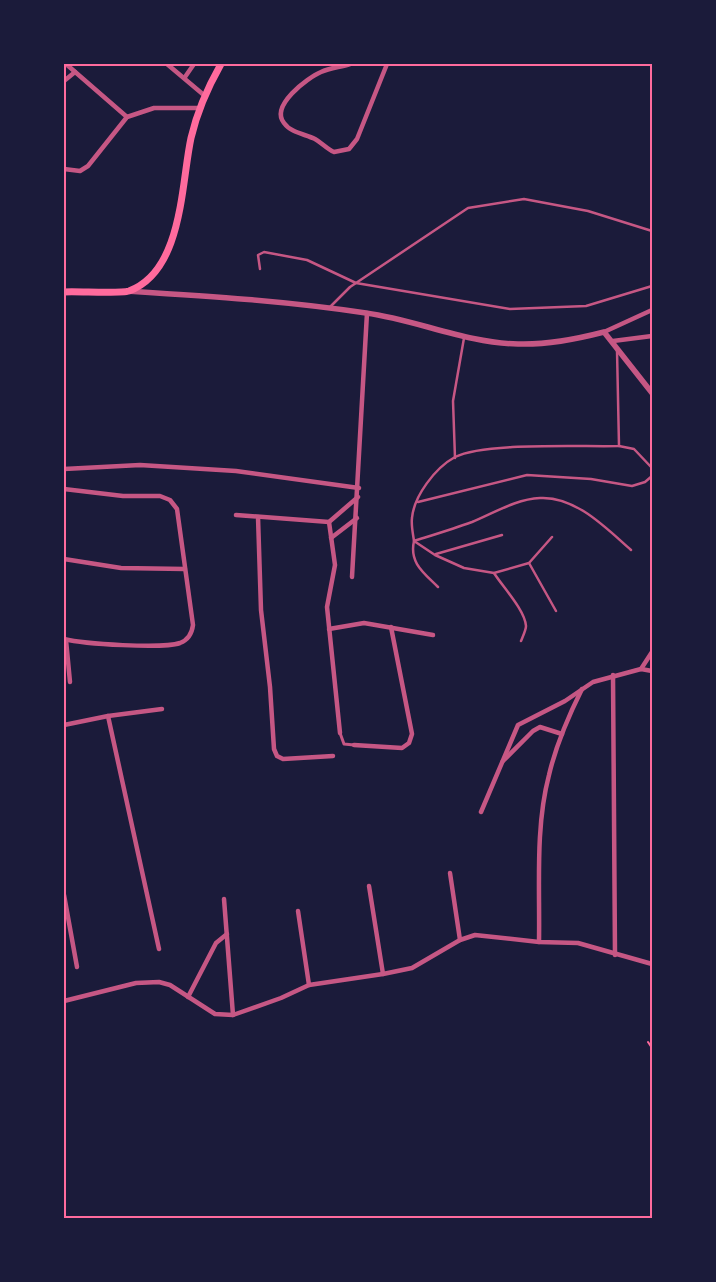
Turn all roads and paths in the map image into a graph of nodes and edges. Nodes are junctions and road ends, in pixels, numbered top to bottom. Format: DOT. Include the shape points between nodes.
graph roads {
  1 [pos="66,64"];
  2 [pos="167,64"];
  3 [pos="194,64"];
  4 [pos="221,64"];
  5 [pos="350,64"];
  6 [pos="387,64"];
  7 [pos="75,72"];
  8 [pos="185,77"];
  9 [pos="64,81"];
  10 [pos="205,96"];
  11 [pos="201,108"];
  12 [pos="127,117"];
  13 [pos="64,169"];
  14 [pos="652,231"];
  15 [pos="260,269"];
  16 [pos="356,283"];
  17 [pos="652,286"];
  18 [pos="127,291"];
  19 [pos="64,292"];
  20 [pos="328,308"];
  21 [pos="652,310"];
  22 [pos="367,313"];
  23 [pos="604,332"];
  24 [pos="464,335"];
  25 [pos="652,336"];
  26 [pos="615,343"];
  27 [pos="652,393"];
  28 [pos="619,446"];
  29 [pos="455,458"];
  30 [pos="652,468"];
  31 [pos="64,469"];
  32 [pos="652,472"];
  33 [pos="359,488"];
  34 [pos="64,489"];
  35 [pos="358,497"];
  36 [pos="416,502"];
  37 [pos="236,514"];
  38 [pos="258,517"];
  39 [pos="357,518"];
  40 [pos="329,522"];
  41 [pos="502,535"];
  42 [pos="552,537"];
  43 [pos="331,538"];
  44 [pos="414,541"];
  45 [pos="631,550"];
  46 [pos="435,555"];
  47 [pos="64,559"];
  48 [pos="529,563"];
  49 [pos="184,569"];
  50 [pos="494,573"];
  51 [pos="352,578"];
  52 [pos="438,587"];
  53 [pos="556,611"];
  54 [pos="391,627"];
  55 [pos="329,629"];
  56 [pos="434,635"];
  57 [pos="65,639"];
  58 [pos="521,641"];
  59 [pos="652,652"];
  60 [pos="641,669"];
  61 [pos="652,671"];
  62 [pos="613,676"];
  63 [pos="70,682"];
  64 [pos="582,690"];
  65 [pos="162,709"];
  66 [pos="108,716"];
  67 [pos="64,725"];
  68 [pos="340,734"];
  69 [pos="562,734"];
  70 [pos="354,746"];
  71 [pos="333,756"];
  72 [pos="500,764"];
  73 [pos="481,812"];
  74 [pos="450,873"];
  75 [pos="369,886"];
  76 [pos="64,895"];
  77 [pos="224,899"];
  78 [pos="298,911"];
  79 [pos="227,934"];
  80 [pos="460,940"];
  81 [pos="538,942"];
  82 [pos="159,949"];
  83 [pos="615,955"];
  84 [pos="652,964"];
  85 [pos="77,967"];
  86 [pos="383,974"];
  87 [pos="309,984"];
  88 [pos="188,997"];
  89 [pos="64,1000"];
  90 [pos="233,1015"];
  91 [pos="648,1042"];
  92 [pos="652,1048"];
  1 -- 7 [label="street"];
  2 -- 8 [label="street"];
  3 -- 8 [label="street"];
  4 -- 10 [label="main road"];
  5 -- 6 [label="street" via="313,76 285,101 281,115 288,127 334,152 349,148 357,138"];
  7 -- 9 [label="street"];
  7 -- 12 [label="street"];
  8 -- 10 [label="street"];
  10 -- 11 [label="main road"];
  11 -- 12 [label="street" via="154,108"];
  11 -- 18 [label="main road" via="192,136 179,218 172,241 153,272"];
  12 -- 13 [label="street" via="88,166 80,171"];
  14 -- 16 [label="lane" via="588,211 524,199 468,208"];
  15 -- 16 [label="lane" via="258,255 264,252 307,260"];
  16 -- 17 [label="lane" via="510,309 586,306"];
  16 -- 20 [label="lane"];
  18 -- 19 [label="main road"];
  18 -- 20 [label="street" via="260,299"];
  20 -- 22 [label="street"];
  21 -- 23 [label="street"];
  22 -- 24 [label="street"];
  22 -- 33 [label="street"];
  23 -- 24 [label="street" via="567,340 518,344"];
  23 -- 26 [label="street"];
  24 -- 29 [label="lane" via="452,401"];
  25 -- 26 [label="street"];
  26 -- 27 [label="street"];
  26 -- 28 [label="lane"];
  28 -- 29 [label="lane" via="508,448"];
  28 -- 30 [label="lane" via="634,449"];
  29 -- 36 [label="lane" via="433,475"];
  31 -- 33 [label="street" via="140,465 222,470"];
  32 -- 36 [label="lane" via="645,482 632,486 527,474"];
  33 -- 35 [label="street"];
  34 -- 49 [label="street" via="123,496 160,496 170,500 177,509"];
  35 -- 39 [label="street"];
  35 -- 40 [label="street"];
  36 -- 44 [label="lane" via="412,518"];
  37 -- 38 [label="street"];
  38 -- 40 [label="street"];
  38 -- 71 [label="street" via="261,610 274,749 283,759"];
  39 -- 43 [label="street"];
  39 -- 51 [label="street"];
  40 -- 43 [label="street"];
  41 -- 46 [label="lane"];
  42 -- 48 [label="lane"];
  43 -- 55 [label="street" via="335,565 327,607"];
  44 -- 45 [label="lane" via="506,506 541,498 564,502 595,518"];
  44 -- 46 [label="lane"];
  44 -- 52 [label="lane" via="416,565"];
  46 -- 50 [label="lane" via="464,568"];
  47 -- 49 [label="street" via="121,568"];
  48 -- 50 [label="lane"];
  48 -- 53 [label="lane"];
  49 -- 57 [label="street" via="193,625 191,633 182,642 132,646"];
  50 -- 58 [label="lane" via="525,621"];
  54 -- 55 [label="street" via="364,623"];
  54 -- 56 [label="street"];
  54 -- 70 [label="street" via="411,740 402,748"];
  55 -- 68 [label="street"];
  57 -- 63 [label="street"];
  59 -- 60 [label="street"];
  60 -- 61 [label="street"];
  60 -- 62 [label="street"];
  62 -- 64 [label="street" via="593,682"];
  62 -- 83 [label="street"];
  64 -- 69 [label="street"];
  64 -- 72 [label="street" via="518,724"];
  65 -- 66 [label="street"];
  66 -- 67 [label="street"];
  66 -- 82 [label="street"];
  68 -- 70 [label="street" via="344,744"];
  69 -- 72 [label="street" via="540,727 533,730"];
  69 -- 81 [label="street" via="548,775 540,830"];
  72 -- 73 [label="street"];
  74 -- 80 [label="street"];
  75 -- 86 [label="street"];
  76 -- 85 [label="street"];
  77 -- 79 [label="street"];
  78 -- 87 [label="street"];
  79 -- 88 [label="street" via="216,943"];
  79 -- 90 [label="street"];
  80 -- 81 [label="street" via="475,935"];
  80 -- 86 [label="street" via="412,968"];
  81 -- 83 [label="street" via="578,943"];
  83 -- 84 [label="street"];
  86 -- 87 [label="street"];
  87 -- 90 [label="street"];
  88 -- 89 [label="street" via="170,985 148,981"];
  88 -- 90 [label="street" via="210,1011"];
  91 -- 92 [label="path"];
}
